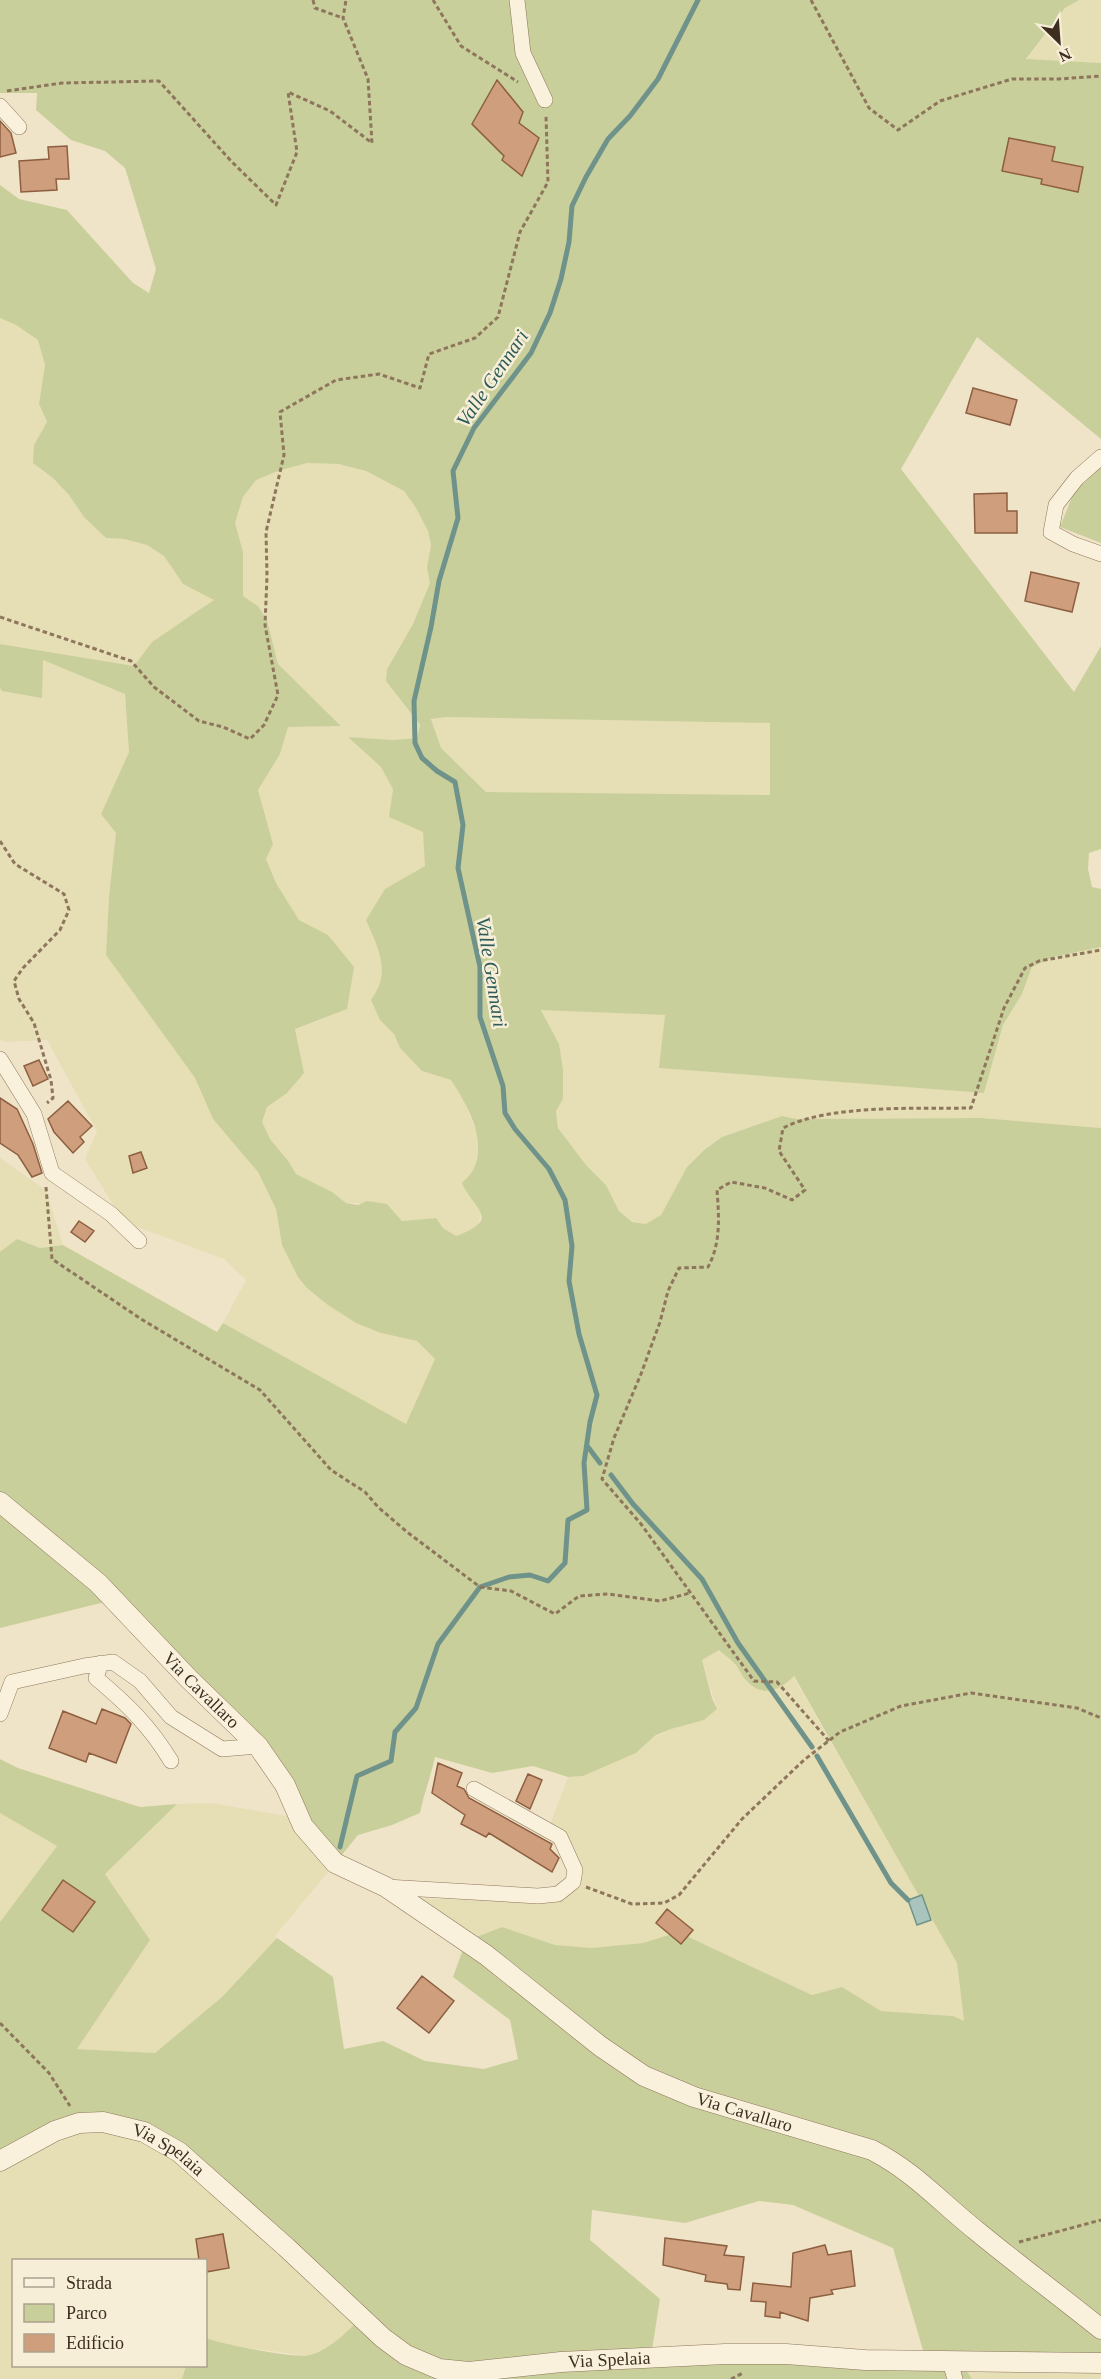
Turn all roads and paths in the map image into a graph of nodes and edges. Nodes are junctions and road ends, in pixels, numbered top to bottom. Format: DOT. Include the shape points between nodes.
graph roads {
  1 [pos="312,0"];
  2 [pos="346,0"];
  3 [pos="433,0"];
  4 [pos="517,0"];
  5 [pos="811,0"];
  6 [pos="343,18"];
  7 [pos="1101,76"];
  8 [pos="0,94"];
  9 [pos="545,100"];
  10 [pos="0,106"];
  11 [pos="20,127"];
  12 [pos="1101,457"];
  13 [pos="1101,554"];
  14 [pos="0,617"];
  15 [pos="0,841"];
  16 [pos="1101,950"];
  17 [pos="0,1059"];
  18 [pos="34,1114"];
  19 [pos="52,1173"];
  20 [pos="139,1240"];
  21 [pos="0,1502"];
  22 [pos="690,1593"];
  23 [pos="101,1663"];
  24 [pos="6,1680"];
  25 [pos="0,1714"];
  26 [pos="1101,1718"];
  27 [pos="829,1741"];
  28 [pos="258,1746"];
  29 [pos="171,1761"];
  30 [pos="474,1789"];
  31 [pos="573,1882"];
  32 [pos="387,1887"];
  33 [pos="0,2024"];
  34 [pos="79,2123"];
  35 [pos="0,2161"];
  36 [pos="1101,2220"];
  37 [pos="1001,2249"];
  38 [pos="1101,2330"];
  39 [pos="1101,2363"];
  40 [pos="953,2370"];
  1 -- 6 [label="path" via="315,8"];
  2 -- 6 [label="path"];
  3 -- 9 [label="path" via="461,46"];
  4 -- 9 [label="street" via="524,53"];
  5 -- 7 [label="path" via="869,108 898,130 940,101 1012,79"];
  6 -- 8 [label="path" via="368,79 372,143 330,111 288,92 297,152 276,205 159,81 62,83"];
  9 -- 14 [label="path" via="548,182 520,232 498,317 475,338 429,354 420,388 379,375 336,380 280,412 284,455 266,532 265,626 278,695 264,724 250,739 199,722 154,687 130,661"];
  10 -- 11 [label="street"];
  12 -- 13 [label="street" via="1077,478 1056,505 1051,532"];
  15 -- 18 [label="path" via="15,864 64,894 69,910 60,930 14,981 19,999 34,1023 51,1080 53,1098"];
  16 -- 22 [label="path" via="1039,961 1025,968 1005,1008 971,1108 885,1110 799,1120 783,1128 779,1151 805,1190 792,1200 765,1188 732,1182 717,1190 716,1253 708,1267 679,1268 602,1479 641,1524"];
  17 -- 18 [label="street"];
  18 -- 19 [label="street"];
  19 -- 20 [label="street" via="111,1214"];
  19 -- 22 [label="path" via="45,1189 52,1259 141,1319 260,1390 331,1470 365,1492 393,1520 480,1587 511,1591 555,1614 579,1596 608,1594 660,1601"];
  21 -- 28 [label="street, Via Cavallaro" via="98,1583"];
  22 -- 27 [label="path" via="754,1681 777,1683"];
  23 -- 24 [label="street"];
  23 -- 28 [label="street" via="113,1662 131,1674 171,1717 222,1749"];
  23 -- 29 [label="street" via="96,1678 133,1709"];
  24 -- 25 [label="street"];
  26 -- 27 [label="path" via="1077,1708 971,1693 901,1706 840,1732"];
  27 -- 31 [label="path" via="742,1819 679,1895 664,1904 632,1905"];
  28 -- 32 [label="street, Via Cavallaro" via="285,1785 303,1826 335,1863"];
  30 -- 31 [label="street" via="560,1837 575,1870"];
  31 -- 32 [label="street, Via Cavallaro" via="558,1894 538,1896"];
  32 -- 37 [label="street, Via Cavallaro" via="486,1955 644,2076 694,2097 872,2150 915,2176"];
  33 -- 34 [label="path" via="49,2073"];
  34 -- 35 [label="street, Via Spelaia" via="55,2131"];
  34 -- 40 [label="street, Via Spelaia" via="103,2122 144,2132 179,2152 383,2338 406,2355 439,2369 469,2372 561,2362 786,2354"];
  36 -- 37 [label="path"];
  37 -- 38 [label="street, Via Cavallaro"];
  39 -- 40 [label="street, Via Spelaia"];
}
